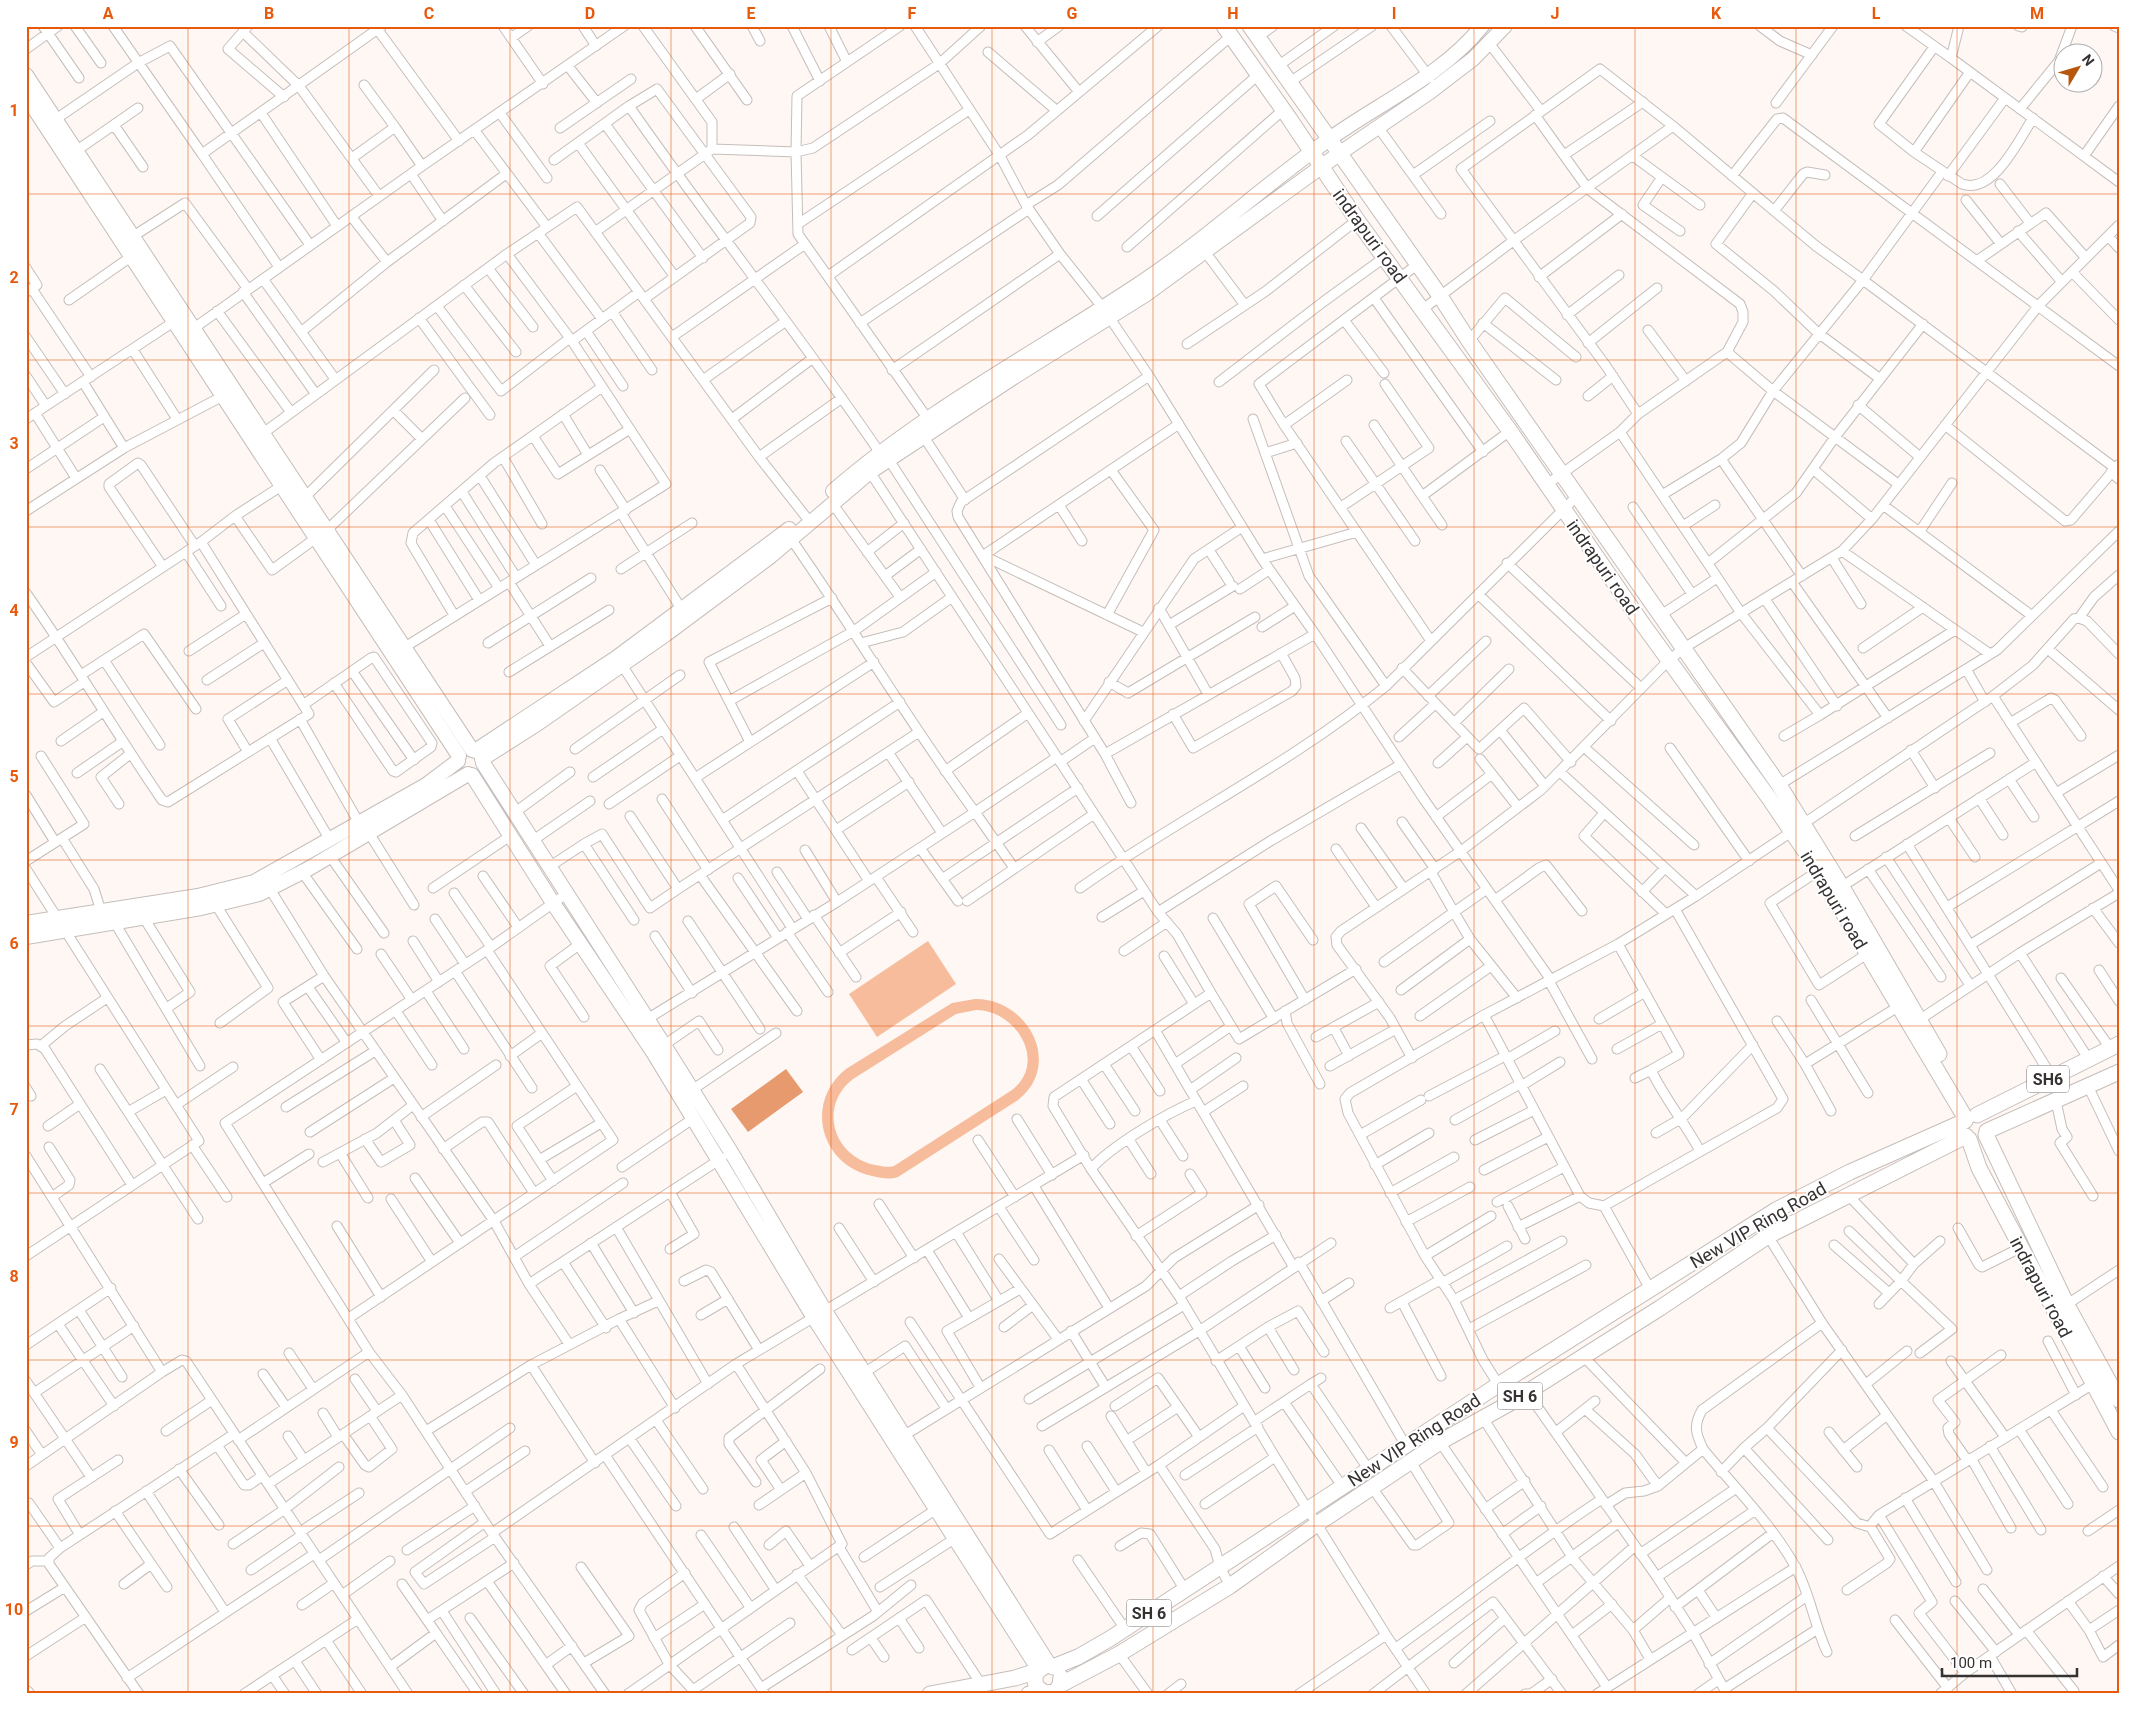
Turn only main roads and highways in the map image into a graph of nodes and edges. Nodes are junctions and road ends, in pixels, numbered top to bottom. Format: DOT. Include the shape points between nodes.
graph roads {
  1 [pos="1227,31"];
  2 [pos="1254,32"];
  3 [pos="1797,827"];
  4 [pos="1836,889"];
  5 [pos="1903,1003"];
  6 [pos="2114,1046"];
  7 [pos="2119,1072"];
  8 [pos="1970,1124"];
  9 [pos="1986,1133"];
  10 [pos="2060,1309"];
  11 [pos="2119,1400"];
  12 [pos="2119,1432"];
  13 [pos="1045,1669"];
  14 [pos="1057,1691"];
  15 [pos="930,1694"];
  16 [pos="1029,1694"];
  1 -- 3 [label="main road, indrapuri road" via="1668,661"];
  2 -- 3 [label="main road, indrapuri road" via="1779,785"];
  3 -- 4 [label="main road, indrapuri road"];
  3 -- 4 [label="main road, indrapuri road" via="1818,871"];
  4 -- 5 [label="main road, indrapuri road"];
  4 -- 5 [label="main road, indrapuri road" via="1867,954"];
  5 -- 8 [label="main road, indrapuri road"];
  6 -- 8 [label="main road, New VIP Ring Road / SH6"];
  7 -- 9 [label="main road"];
  8 -- 9 [label="main road" via="1979,1140"];
  8 -- 9 [label="main road, indrapuri road" via="1985,1120"];
  8 -- 10 [label="main road, indrapuri road" via="1979,1168 2020,1248"];
  8 -- 13 [label="main road, New VIP Ring Road / SH 6" via="1850,1172 1776,1210 1498,1385 1125,1629 1078,1657"];
  8 -- 14 [label="main road, New VIP Ring Road / SH 6" via="1849,1196 1768,1236 1510,1403 1440,1442 1230,1586"];
  9 -- 10 [label="main road, indrapuri road"];
  10 -- 11 [label="main road, indrapuri road"];
  10 -- 12 [label="main road, indrapuri road" via="2093,1384"];
  13 -- 14 [label="main road" via="1061,1677"];
  13 -- 14 [label="main road" via="1035,1684"];
  13 -- 15 [label="main road, New VIP Ring Road / SH 6"];
  14 -- 16 [label="main road, New VIP Ring Road / SH 6"];
}
